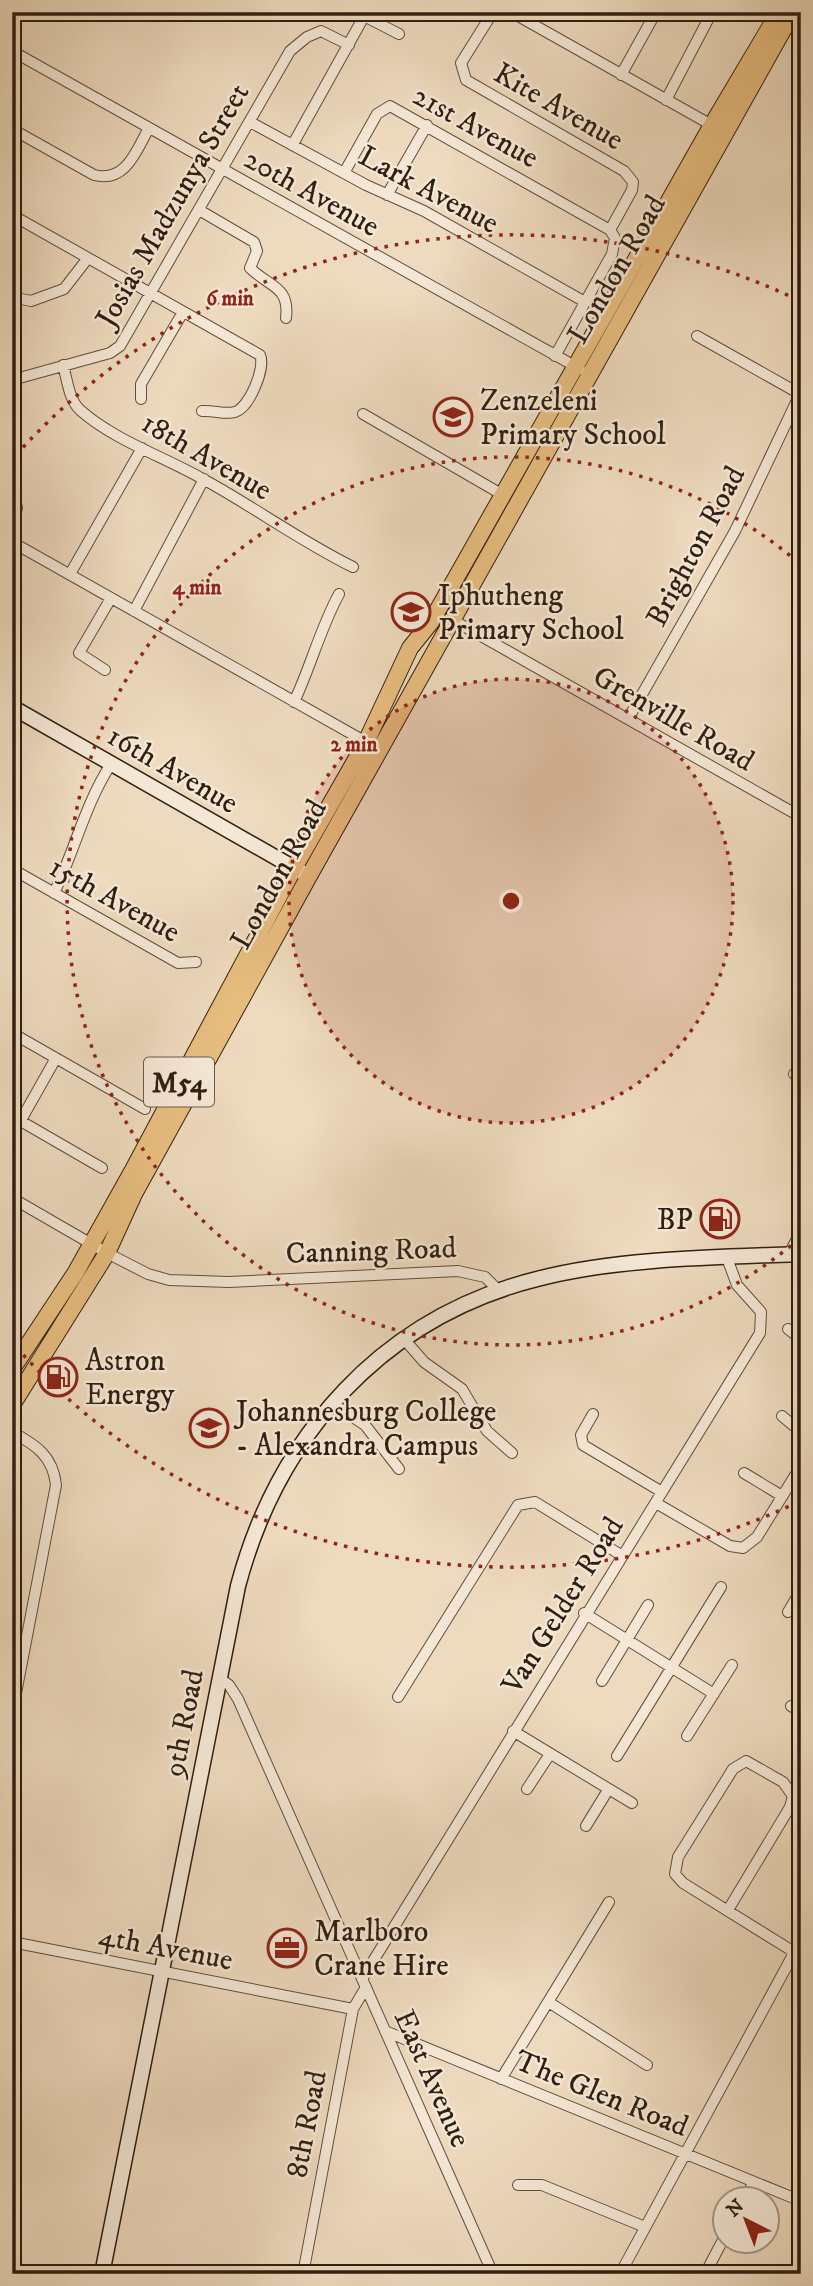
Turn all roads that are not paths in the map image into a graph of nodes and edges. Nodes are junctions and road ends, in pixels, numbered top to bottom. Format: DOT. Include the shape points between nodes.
graph roads {
  1 [pos="493,12"];
  2 [pos="511,12"];
  3 [pos="656,12"];
  4 [pos="712,12"];
  5 [pos="779,12"];
  6 [pos="793,12"];
  7 [pos="399,34"];
  8 [pos="349,45"];
  9 [pos="12,51"];
  10 [pos="621,75"];
  11 [pos="666,100"];
  12 [pos="250,122"];
  13 [pos="427,125"];
  14 [pos="149,128"];
  15 [pos="719,128"];
  16 [pos="12,129"];
  17 [pos="293,144"];
  18 [pos="222,170"];
  19 [pos="344,173"];
  20 [pos="387,195"];
  21 [pos="199,210"];
  22 [pos="12,215"];
  23 [pos="610,230"];
  24 [pos="88,258"];
  25 [pos="151,295"];
  26 [pos="12,297"];
  27 [pos="585,302"];
  28 [pos="183,312"];
  29 [pos="286,318"];
  30 [pos="697,336"];
  31 [pos="555,356"];
  32 [pos="63,365"];
  33 [pos="582,370"];
  34 [pos="12,380"];
  35 [pos="800,394"];
  36 [pos="141,399"];
  37 [pos="202,411"];
  38 [pos="363,414"];
  39 [pos="142,449"];
  40 [pos="204,479"];
  41 [pos="12,485"];
  42 [pos="503,495"];
  43 [pos="12,526"];
  44 [pos="12,542"];
  45 [pos="353,567"];
  46 [pos="69,575"];
  47 [pos="339,594"];
  48 [pos="111,598"];
  49 [pos="134,611"];
  50 [pos="451,619"];
  51 [pos="105,670"];
  52 [pos="294,702"];
  53 [pos="12,707"];
  54 [pos="628,719"];
  55 [pos="366,742"];
  56 [pos="111,764"];
  57 [pos="801,817"];
  58 [pos="293,868"];
  59 [pos="12,869"];
  60 [pos="309,876"];
  61 [pos="54,893"];
  62 [pos="196,962"];
  63 [pos="12,1033"];
  64 [pos="56,1058"];
  65 [pos="145,1109"];
  66 [pos="17,1118"];
  67 [pos="102,1168"];
  68 [pos="12,1198"];
  69 [pos="801,1231"];
  70 [pos="92,1244"];
  71 [pos="107,1253"];
  72 [pos="795,1254"];
  73 [pos="727,1258"];
  74 [pos="499,1291"];
  75 [pos="788,1329"];
  76 [pos="404,1339"];
  77 [pos="801,1339"];
  78 [pos="14,1362"];
  79 [pos="333,1404"];
  80 [pos="12,1405"];
  81 [pos="593,1414"];
  82 [pos="782,1416"];
  83 [pos="12,1432"];
  84 [pos="801,1432"];
  85 [pos="512,1454"];
  86 [pos="801,1466"];
  87 [pos="399,1469"];
  88 [pos="744,1474"];
  89 [pos="662,1492"];
  90 [pos="782,1496"];
  91 [pos="656,1503"];
  92 [pos="621,1555"];
  93 [pos="721,1587"];
  94 [pos="801,1590"];
  95 [pos="648,1605"];
  96 [pos="788,1612"];
  97 [pos="584,1613"];
  98 [pos="627,1641"];
  99 [pos="732,1665"];
  100 [pos="671,1668"];
  101 [pos="219,1678"];
  102 [pos="602,1681"];
  103 [pos="714,1693"];
  104 [pos="398,1697"];
  105 [pos="12,1714"];
  106 [pos="513,1731"];
  107 [pos="687,1736"];
  108 [pos="550,1754"];
  109 [pos="617,1756"];
  110 [pos="527,1789"];
  111 [pos="608,1790"];
  112 [pos="632,1803"];
  113 [pos="586,1826"];
  114 [pos="609,1902"];
  115 [pos="728,1910"];
  116 [pos="801,1940"];
  117 [pos="12,1942"];
  118 [pos="794,1952"];
  119 [pos="160,1972"];
  120 [pos="364,1983"];
  121 [pos="550,2003"];
  122 [pos="353,2009"];
  123 [pos="385,2031"];
  124 [pos="647,2065"];
  125 [pos="501,2079"];
  126 [pos="685,2153"];
  127 [pos="754,2182"];
  128 [pos="518,2185"];
  129 [pos="801,2201"];
  130 [pos="645,2227"];
  131 [pos="716,2254"];
  132 [pos="801,2265"];
  133 [pos="102,2274"];
  134 [pos="303,2274"];
  135 [pos="493,2274"];
  136 [pos="620,2274"];
  137 [pos="705,2274"];
  138 [pos="795,2274"];
  1 -- 23 [label="street, Kite Avenue" via="463,58 462,74 473,86 629,175 632,190"];
  2 -- 10 [label="street"];
  3 -- 10 [label="street"];
  4 -- 11 [label="street"];
  5 -- 15 [label="main road, London Road / M54"];
  6 -- 15 [label="main road, London Road / M54"];
  7 -- 8 [label="street" via="366,17"];
  8 -- 12 [label="street, Josias Madzunya Street" via="321,31 295,46"];
  8 -- 17 [label="street"];
  9 -- 14 [label="street, 20th Avenue"];
  10 -- 11 [label="street"];
  11 -- 15 [label="street"];
  12 -- 17 [label="street, Lark Avenue"];
  12 -- 18 [label="street, Josias Madzunya Street"];
  13 -- 19 [label="street, 21st Avenue" via="394,108 382,109"];
  13 -- 20 [label="street"];
  13 -- 23 [label="street, 21st Avenue"];
  14 -- 16 [label="street" via="127,166 106,177"];
  14 -- 18 [label="street, 20th Avenue"];
  15 -- 33 [label="main road, London Road / M54"];
  17 -- 19 [label="street, Lark Avenue"];
  18 -- 21 [label="street, Josias Madzunya Street"];
  18 -- 31 [label="street, 20th Avenue"];
  19 -- 20 [label="street, Lark Avenue"];
  20 -- 27 [label="street, Lark Avenue" via="424,211"];
  21 -- 25 [label="street, Josias Madzunya Street"];
  21 -- 29 [label="street" via="256,244 250,268 284,295"];
  22 -- 24 [label="street"];
  23 -- 27 [label="street, Kite Avenue" via="615,238 613,251"];
  24 -- 25 [label="street"];
  24 -- 26 [label="street" via="64,289 31,301"];
  25 -- 28 [label="street"];
  25 -- 32 [label="street, Josias Madzunya Street" via="117,349"];
  27 -- 31 [label="street, Kite Avenue"];
  28 -- 36 [label="street" via="141,384"];
  28 -- 37 [label="street" via="256,352 263,363 240,410"];
  30 -- 35 [label="street"];
  31 -- 33 [label="street, 20th Avenue"];
  32 -- 34 [label="street, Josias Madzunya Street"];
  32 -- 39 [label="street, 18th Avenue" via="77,407"];
  33 -- 42 [label="main road, London Road / M54"];
  33 -- 50 [label="main road, London Road / M54"];
  35 -- 54 [label="street, Brighton Road" via="735,531"];
  38 -- 42 [label="street"];
  39 -- 40 [label="street, 18th Avenue"];
  39 -- 46 [label="street"];
  40 -- 45 [label="street, 18th Avenue"];
  40 -- 49 [label="street"];
  41 -- 43 [label="street" via="18,508"];
  42 -- 55 [label="main road, London Road / M54" via="431,622 411,648"];
  44 -- 46 [label="street"];
  46 -- 48 [label="street"];
  47 -- 52 [label="street"];
  48 -- 49 [label="street"];
  48 -- 51 [label="street" via="79,653"];
  49 -- 52 [label="street"];
  50 -- 54 [label="street, Grenville Road"];
  50 -- 60 [label="main road, London Road / M54"];
  52 -- 55 [label="street"];
  53 -- 56 [label="main road, 16th Avenue"];
  54 -- 57 [label="street, Grenville Road"];
  55 -- 58 [label="main road, London Road / M54"];
  56 -- 58 [label="main road, 16th Avenue"];
  56 -- 61 [label="street" via="91,798 75,850"];
  58 -- 60 [label="main road, 16th Avenue"];
  58 -- 70 [label="main road, London Road / M54"];
  59 -- 61 [label="street, 15th Avenue"];
  60 -- 71 [label="main road, London Road / M54" via="139,1184"];
  61 -- 62 [label="street, 15th Avenue" via="178,963"];
  63 -- 64 [label="street"];
  64 -- 65 [label="street"];
  64 -- 66 [label="street"];
  66 -- 67 [label="street"];
  68 -- 70 [label="street, Canning Road"];
  69 -- 72 [label="street"];
  70 -- 71 [label="street, Canning Road"];
  70 -- 78 [label="main road, M54"];
  71 -- 74 [label="street, Canning Road" via="148,1274 185,1282 458,1270 485,1277"];
  71 -- 80 [label="main road, M54"];
  72 -- 73 [label="main road"];
  73 -- 74 [label="main road" via="581,1270"];
  73 -- 89 [label="street, Van Gelder Road" via="737,1285 761,1312 761,1329"];
  74 -- 76 [label="main road, 9th Road"];
  75 -- 77 [label="street"];
  76 -- 79 [label="main road, 9th Road"];
  76 -- 85 [label="street" via="424,1362 462,1389 487,1431"];
  79 -- 87 [label="street" via="365,1425"];
  79 -- 101 [label="main road, 9th Road" via="286,1464 261,1516 238,1586"];
  81 -- 89 [label="street" via="581,1435 583,1446"];
  82 -- 84 [label="street"];
  83 -- 105 [label="street" via="44,1453 56,1485"];
  86 -- 90 [label="street"];
  88 -- 90 [label="street"];
  89 -- 91 [label="street, Van Gelder Road"];
  90 -- 91 [label="street" via="757,1537 743,1548 730,1546"];
  91 -- 92 [label="street, Van Gelder Road"];
  92 -- 97 [label="street, Van Gelder Road"];
  92 -- 104 [label="street" via="535,1502 518,1505"];
  93 -- 100 [label="street"];
  94 -- 96 [label="street"];
  95 -- 98 [label="street"];
  97 -- 98 [label="street"];
  97 -- 106 [label="street, Van Gelder Road"];
  98 -- 100 [label="street"];
  98 -- 102 [label="street"];
  99 -- 103 [label="street"];
  100 -- 103 [label="street"];
  100 -- 109 [label="street"];
  101 -- 119 [label="main road, 9th Road"];
  101 -- 120 [label="street, East Avenue" via="238,1699"];
  103 -- 107 [label="street"];
  106 -- 108 [label="street"];
  106 -- 120 [label="street, Van Gelder Road"];
  108 -- 110 [label="street"];
  108 -- 111 [label="street"];
  111 -- 112 [label="street"];
  111 -- 113 [label="street"];
  114 -- 121 [label="street"];
  115 -- 115 [label="street" via="683,1883 674,1869 733,1769 746,1761 783,1782 793,1796"];
  115 -- 118 [label="street"];
  116 -- 118 [label="street"];
  117 -- 119 [label="street, 4th Avenue"];
  118 -- 126 [label="street"];
  119 -- 122 [label="street, 4th Avenue"];
  119 -- 133 [label="main road, 9th Road"];
  120 -- 122 [label="street, 8th Road"];
  120 -- 123 [label="street, East Avenue"];
  121 -- 124 [label="street"];
  121 -- 125 [label="street"];
  122 -- 134 [label="street, 8th Road"];
  123 -- 125 [label="street, The Glen Road"];
  123 -- 135 [label="street, East Avenue"];
  125 -- 126 [label="street, The Glen Road"];
  126 -- 127 [label="street, The Glen Road"];
  126 -- 130 [label="street"];
  127 -- 129 [label="street, The Glen Road"];
  128 -- 130 [label="street" via="542,2185"];
  130 -- 136 [label="street"];
  131 -- 137 [label="street"];
  132 -- 138 [label="street"];
}
